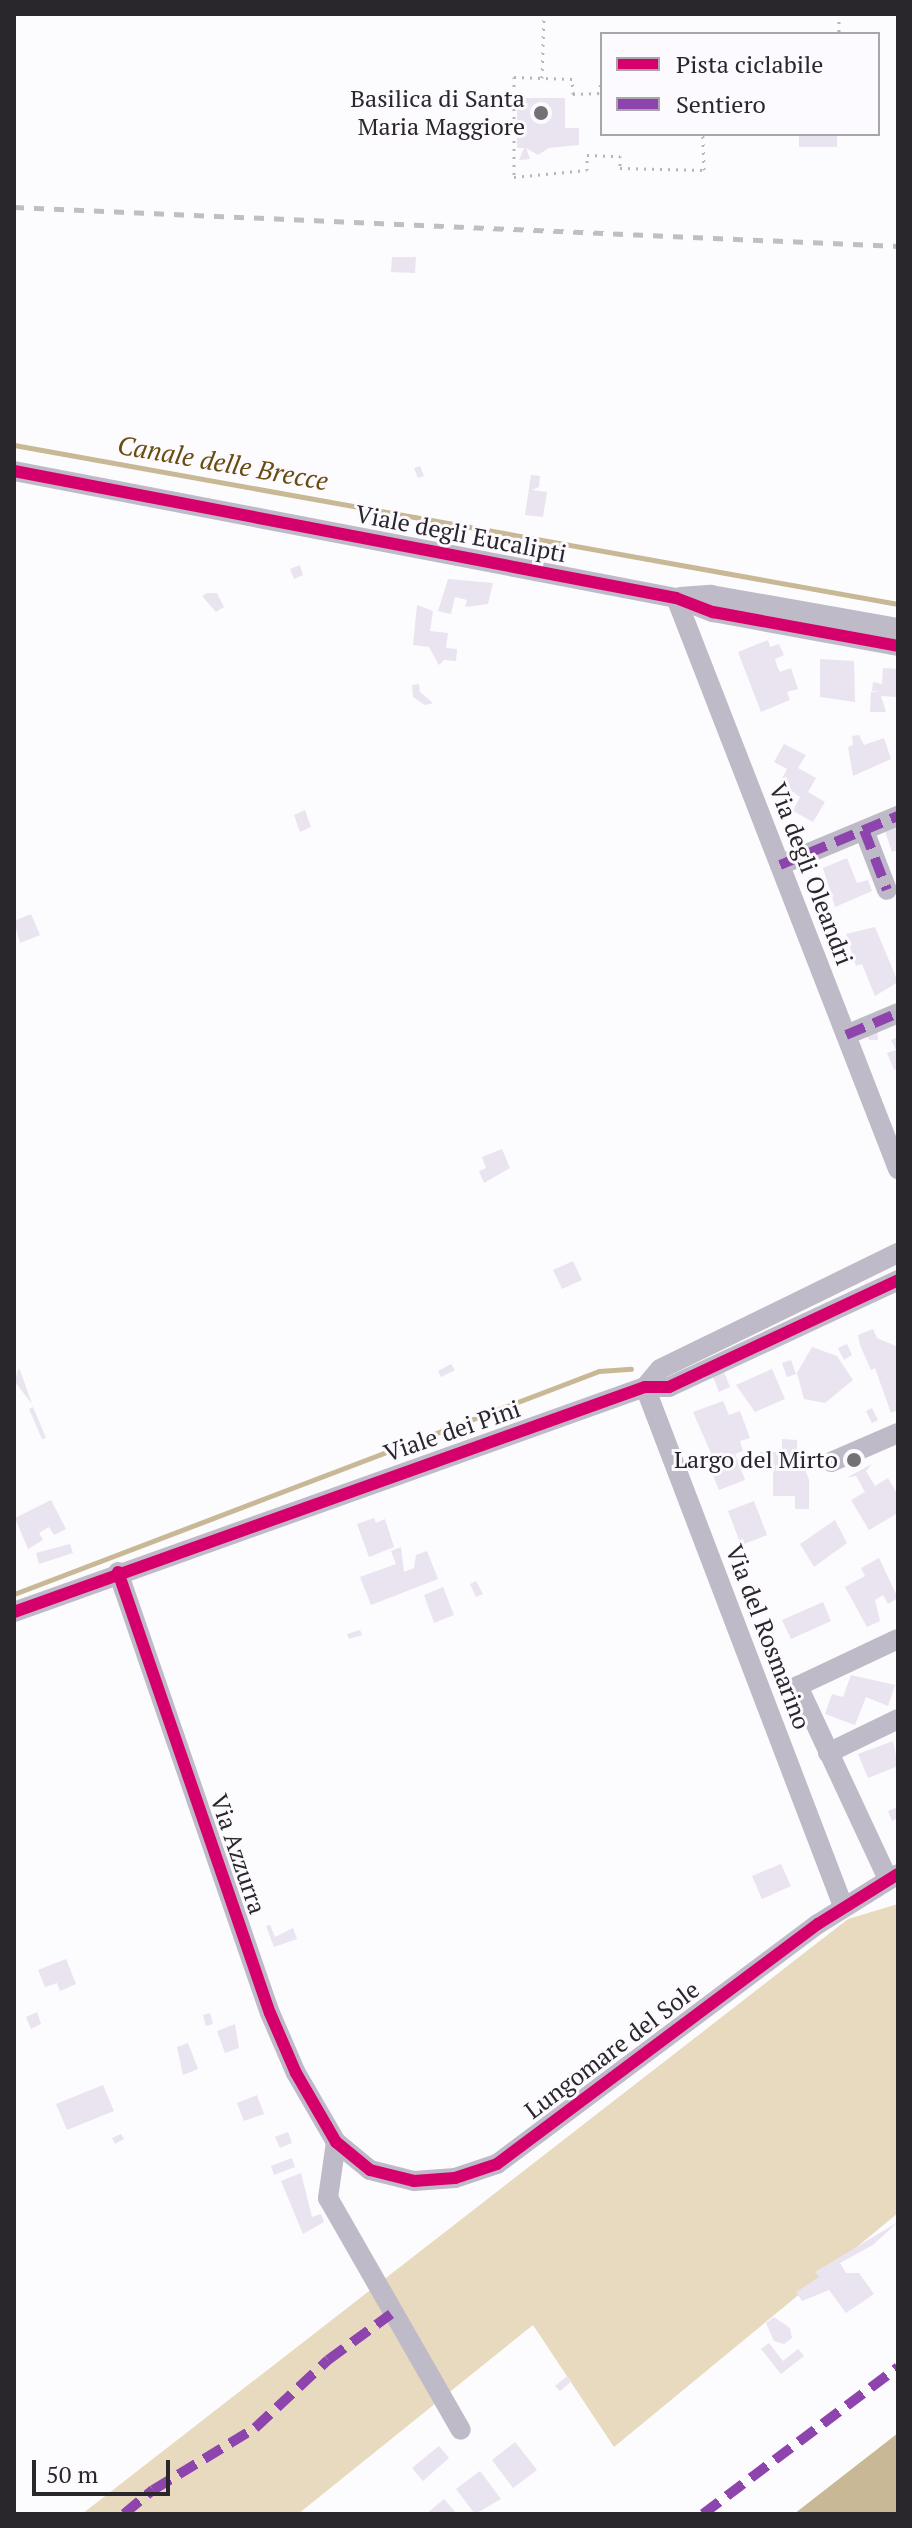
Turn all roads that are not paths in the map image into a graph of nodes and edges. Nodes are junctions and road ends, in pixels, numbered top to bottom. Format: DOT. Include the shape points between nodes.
graph roads {
  1 [pos="14,471"];
  2 [pos="676,598"];
  3 [pos="898,628"];
  4 [pos="898,646"];
  5 [pos="898,816"];
  6 [pos="864,830"];
  7 [pos="780,865"];
  8 [pos="887,890"];
  9 [pos="898,1013"];
  10 [pos="846,1035"];
  11 [pos="898,1169"];
  12 [pos="896,1257"];
  13 [pos="898,1280"];
  14 [pos="645,1387"];
  15 [pos="898,1433"];
  16 [pos="831,1462"];
  17 [pos="118,1572"];
  18 [pos="14,1612"];
  19 [pos="898,1639"];
  20 [pos="898,1719"];
  21 [pos="828,1753"];
  22 [pos="893,1876"];
  23 [pos="843,1906"];
  24 [pos="336,2142"];
  25 [pos="461,2430"];
  1 -- 2 [label="street, Viale degli Eucalipti"];
  2 -- 3 [label="street, Viale degli Eucalipti" via="711,595"];
  2 -- 4 [label="street, Viale degli Eucalipti" via="713,612"];
  2 -- 7 [label="street, Via degli Oleandri"];
  5 -- 6 [label="street"];
  6 -- 7 [label="street"];
  6 -- 8 [label="street"];
  7 -- 10 [label="street, Via degli Oleandri"];
  9 -- 10 [label="street"];
  10 -- 11 [label="street, Via degli Oleandri"];
  12 -- 14 [label="street, Viale dei Pini" via="660,1369"];
  13 -- 14 [label="street, Viale dei Pini" via="669,1387"];
  14 -- 17 [label="street, Viale dei Pini"];
  14 -- 23 [label="street, Via del Rosmarino"];
  15 -- 16 [label="street"];
  17 -- 18 [label="street, Viale dei Pini"];
  17 -- 24 [label="street, Via Azzurra" via="270,2013 296,2073"];
  19 -- 21 [label="street, Via del Rosmarino" via="798,1686"];
  20 -- 21 [label="street"];
  21 -- 22 [label="street, Via del Rosmarino"];
  22 -- 23 [label="street, Lungomare del Sole"];
  23 -- 24 [label="street, Lungomare del Sole" via="497,2164 455,2178 414,2181 370,2170"];
  24 -- 25 [label="street" via="328,2198"];
}
